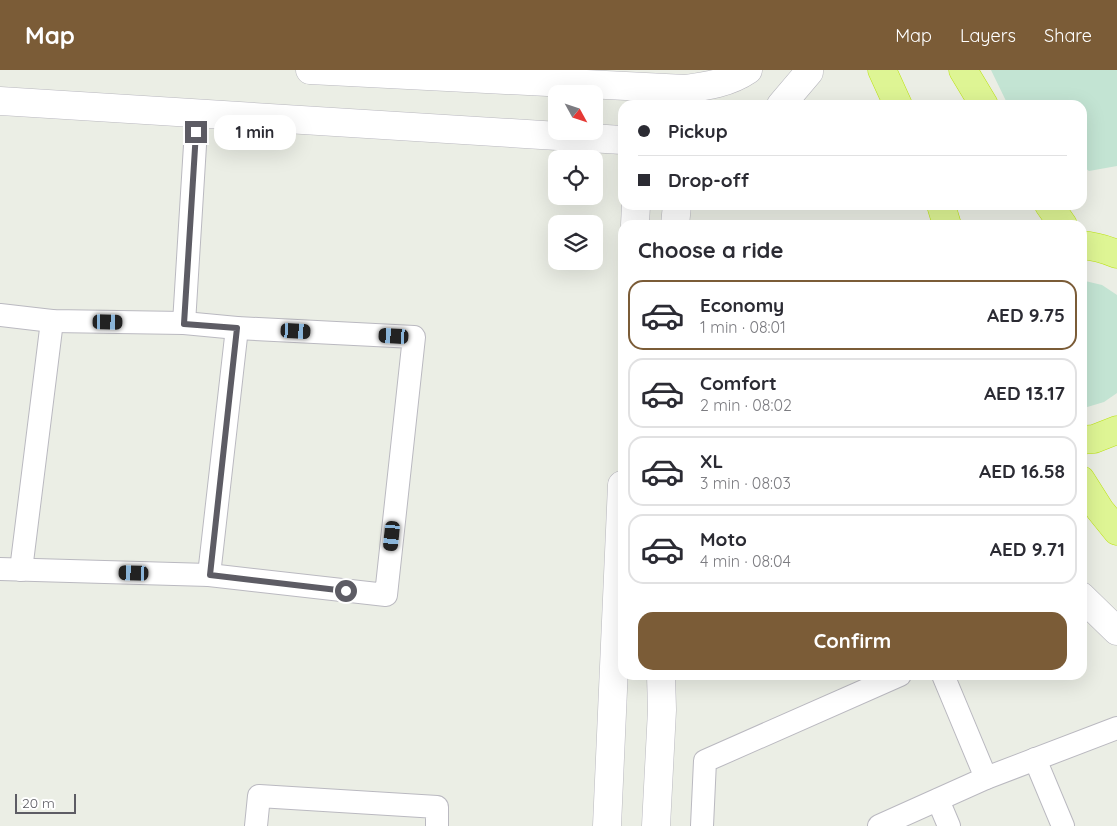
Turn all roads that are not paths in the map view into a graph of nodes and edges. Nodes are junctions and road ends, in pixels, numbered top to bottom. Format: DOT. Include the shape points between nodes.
graph roads {
  1 [pos="310,70"];
  2 [pos="748,70"];
  3 [pos="809,70"];
  4 [pos="882,70"];
  5 [pos="963,70"];
  6 [pos="640,96"];
  7 [pos="684,97"];
  8 [pos="786,100"];
  9 [pos="896,100"];
  10 [pos="981,100"];
  11 [pos="0,101"];
  12 [pos="197,113"];
  13 [pos="618,140"];
  14 [pos="1087,246"];
  15 [pos="1114,250"];
  16 [pos="0,315"];
  17 [pos="52,321"];
  18 [pos="184,324"];
  19 [pos="237,328"];
  20 [pos="1117,430"];
  21 [pos="1087,440"];
  22 [pos="1087,489"];
  23 [pos="1117,531"];
  24 [pos="11,570"];
  25 [pos="210,575"];
  26 [pos="1087,602"];
  27 [pos="1117,631"];
  28 [pos="618,634"];
  29 [pos="661,680"];
  30 [pos="889,680"];
  31 [pos="945,680"];
  32 [pos="1117,728"];
  33 [pos="1035,759"];
  34 [pos="986,778"];
  35 [pos="938,800"];
  36 [pos="256,826"];
  37 [pos="437,826"];
  38 [pos="607,826"];
  39 [pos="656,826"];
  40 [pos="702,826"];
  41 [pos="880,826"];
  42 [pos="949,826"];
  43 [pos="1063,826"];
  1 -- 6 [label="street"];
  2 -- 7 [label="street"];
  3 -- 8 [label="street"];
  4 -- 9 [label="highway"];
  5 -- 10 [label="highway"];
  6 -- 7 [label="street"];
  11 -- 12 [label="street"];
  12 -- 13 [label="street"];
  12 -- 18 [label="street"];
  14 -- 15 [label="highway"];
  16 -- 17 [label="street"];
  17 -- 18 [label="street"];
  17 -- 24 [label="street"];
  18 -- 19 [label="street"];
  19 -- 25 [label="street"];
  19 -- 25 [label="street" via="414,337 386,595"];
  20 -- 21 [label="highway"];
  22 -- 23 [label="highway"];
  24 -- 25 [label="street"];
  26 -- 27 [label="street"];
  28 -- 38 [label="street"];
  29 -- 39 [label="street"];
  30 -- 40 [label="street" via="705,761"];
  31 -- 34 [label="street"];
  32 -- 33 [label="street"];
  33 -- 34 [label="street"];
  33 -- 43 [label="street"];
  34 -- 35 [label="street"];
  35 -- 41 [label="street"];
  35 -- 42 [label="street"];
  36 -- 37 [label="street" via="258,796 436,807"];
}
